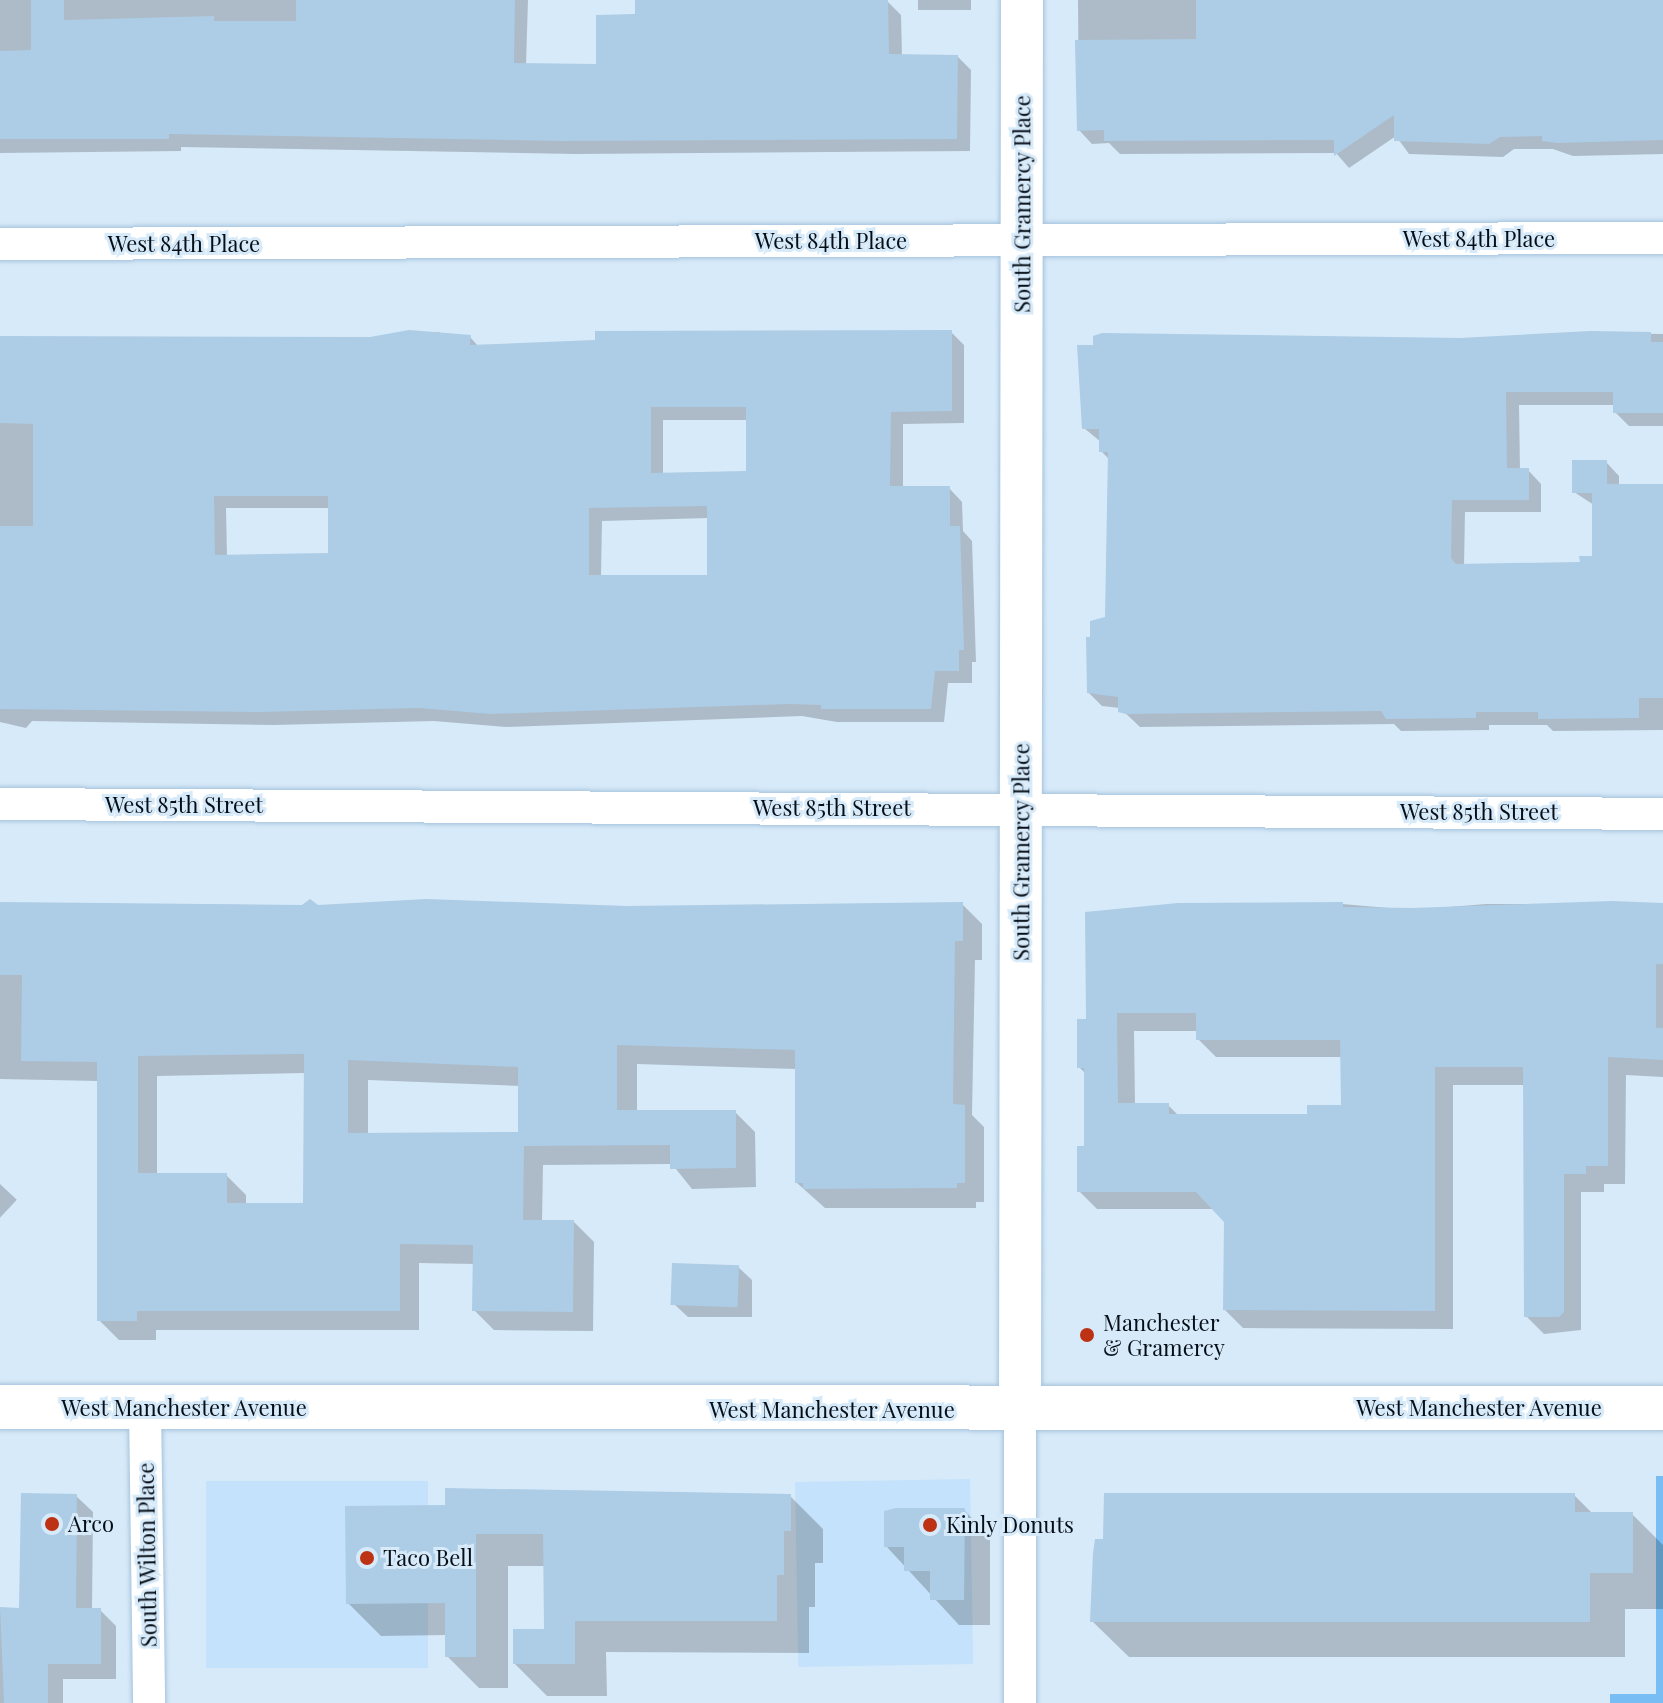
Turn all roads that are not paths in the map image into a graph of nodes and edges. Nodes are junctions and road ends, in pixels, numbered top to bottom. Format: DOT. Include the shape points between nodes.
graph roads {
  1 [pos="1022,0"];
  2 [pos="1663,238"];
  3 [pos="1022,240"];
  4 [pos="0,244"];
  5 [pos="0,804"];
  6 [pos="1021,809"];
  7 [pos="1663,814"];
  8 [pos="0,1407"];
  9 [pos="145,1408"];
  10 [pos="1663,1408"];
  11 [pos="1020,1411"];
  12 [pos="149,1703"];
  13 [pos="1020,1703"];
  1 -- 3 [label="street, South Gramercy Place"];
  2 -- 3 [label="street, West 84th Place"];
  3 -- 4 [label="street, West 84th Place"];
  3 -- 6 [label="street, South Gramercy Place"];
  5 -- 6 [label="street, West 85th Street"];
  6 -- 7 [label="street, West 85th Street"];
  6 -- 11 [label="street, South Gramercy Place"];
  8 -- 9 [label="main road, West Manchester Avenue"];
  9 -- 11 [label="main road, West Manchester Avenue"];
  9 -- 12 [label="street, South Wilton Place"];
  10 -- 11 [label="main road, West Manchester Avenue"];
  11 -- 13 [label="street, South Gramercy Place"];
}
